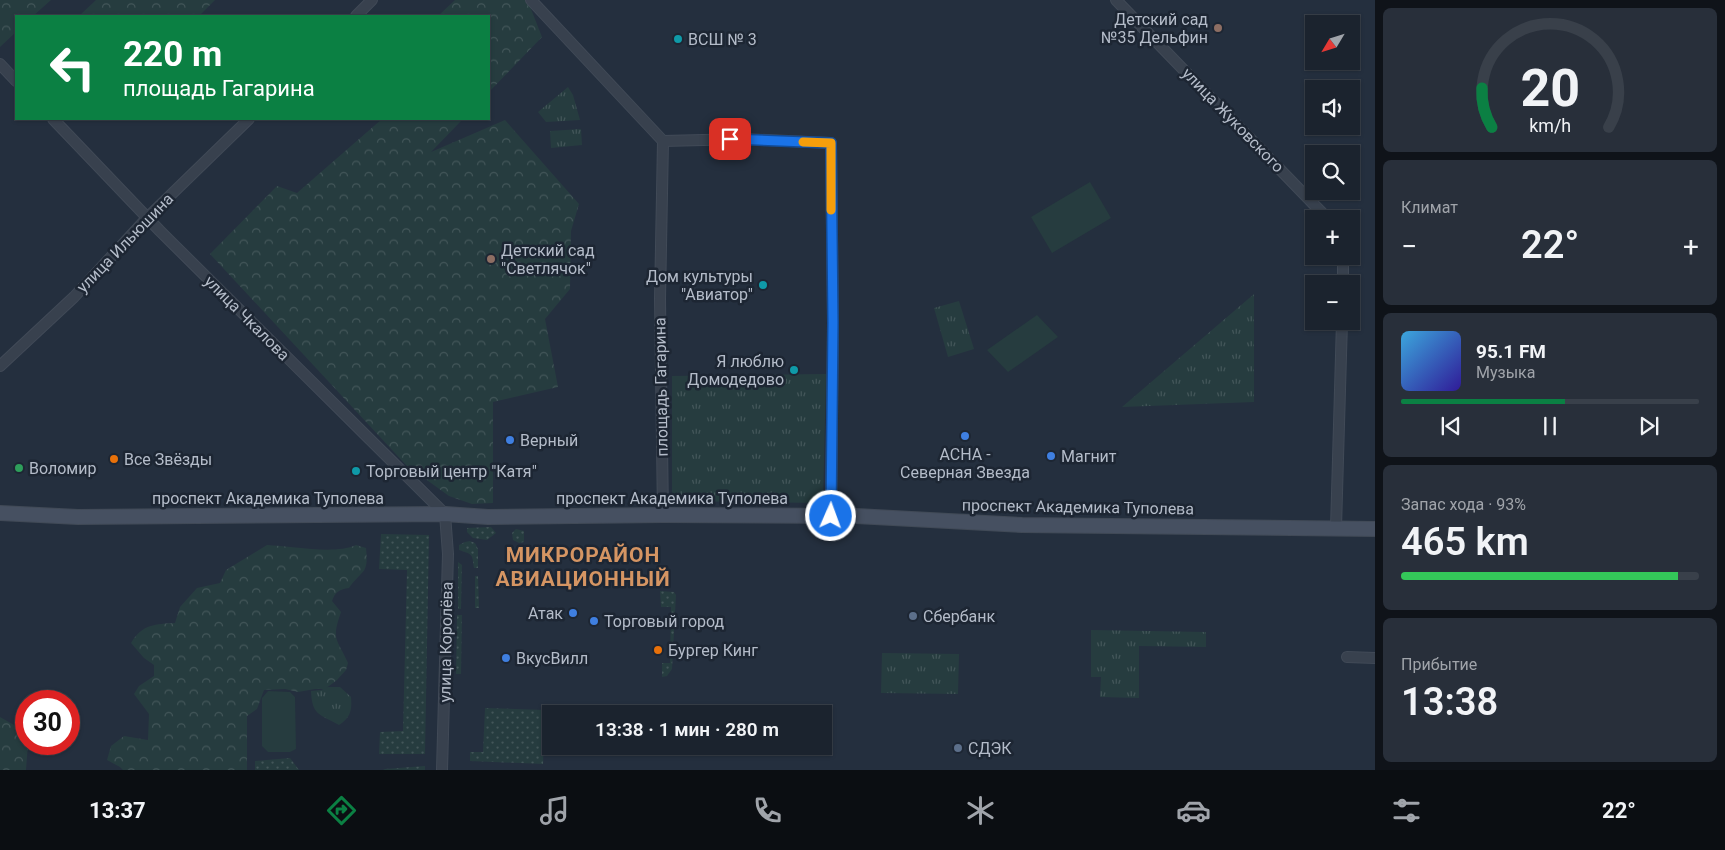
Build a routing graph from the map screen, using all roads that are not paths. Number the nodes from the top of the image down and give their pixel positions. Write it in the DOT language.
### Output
graph roads {
  1 [pos="372,0"];
  2 [pos="531,0"];
  3 [pos="1116,0"];
  4 [pos="357,15"];
  5 [pos="0,64"];
  6 [pos="15,80"];
  7 [pos="54,120"];
  8 [pos="248,120"];
  9 [pos="663,141"];
  10 [pos="1319,210"];
  11 [pos="147,218"];
  12 [pos="1342,330"];
  13 [pos="0,366"];
  14 [pos="0,513"];
  15 [pos="446,514"];
  16 [pos="663,514"];
  17 [pos="831,516"];
  18 [pos="1336,528"];
  19 [pos="1375,529"];
  20 [pos="1347,657"];
  21 [pos="1375,658"];
  22 [pos="442,770"];
  1 -- 4 [label="street"];
  2 -- 9 [label="street"];
  3 -- 10 [label="street, улица Жуковского"];
  5 -- 6 [label="street"];
  7 -- 11 [label="street, улица Чкалова"];
  8 -- 11 [label="street, улица Ильюшина"];
  9 -- 16 [label="street, площадь Гагарина"];
  9 -- 17 [label="street"];
  11 -- 13 [label="street, улица Ильюшина"];
  11 -- 15 [label="street, улица Чкалова"];
  12 -- 18 [label="street"];
  14 -- 15 [label="main road, проспект Академика Туполева"];
  15 -- 16 [label="main road, проспект Академика Туполева"];
  15 -- 22 [label="street, улица Королёва"];
  16 -- 17 [label="main road, проспект Академика Туполева"];
  17 -- 18 [label="main road, проспект Академика Туполева"];
  18 -- 19 [label="main road, проспект Академика Туполева"];
  20 -- 21 [label="street"];
}
